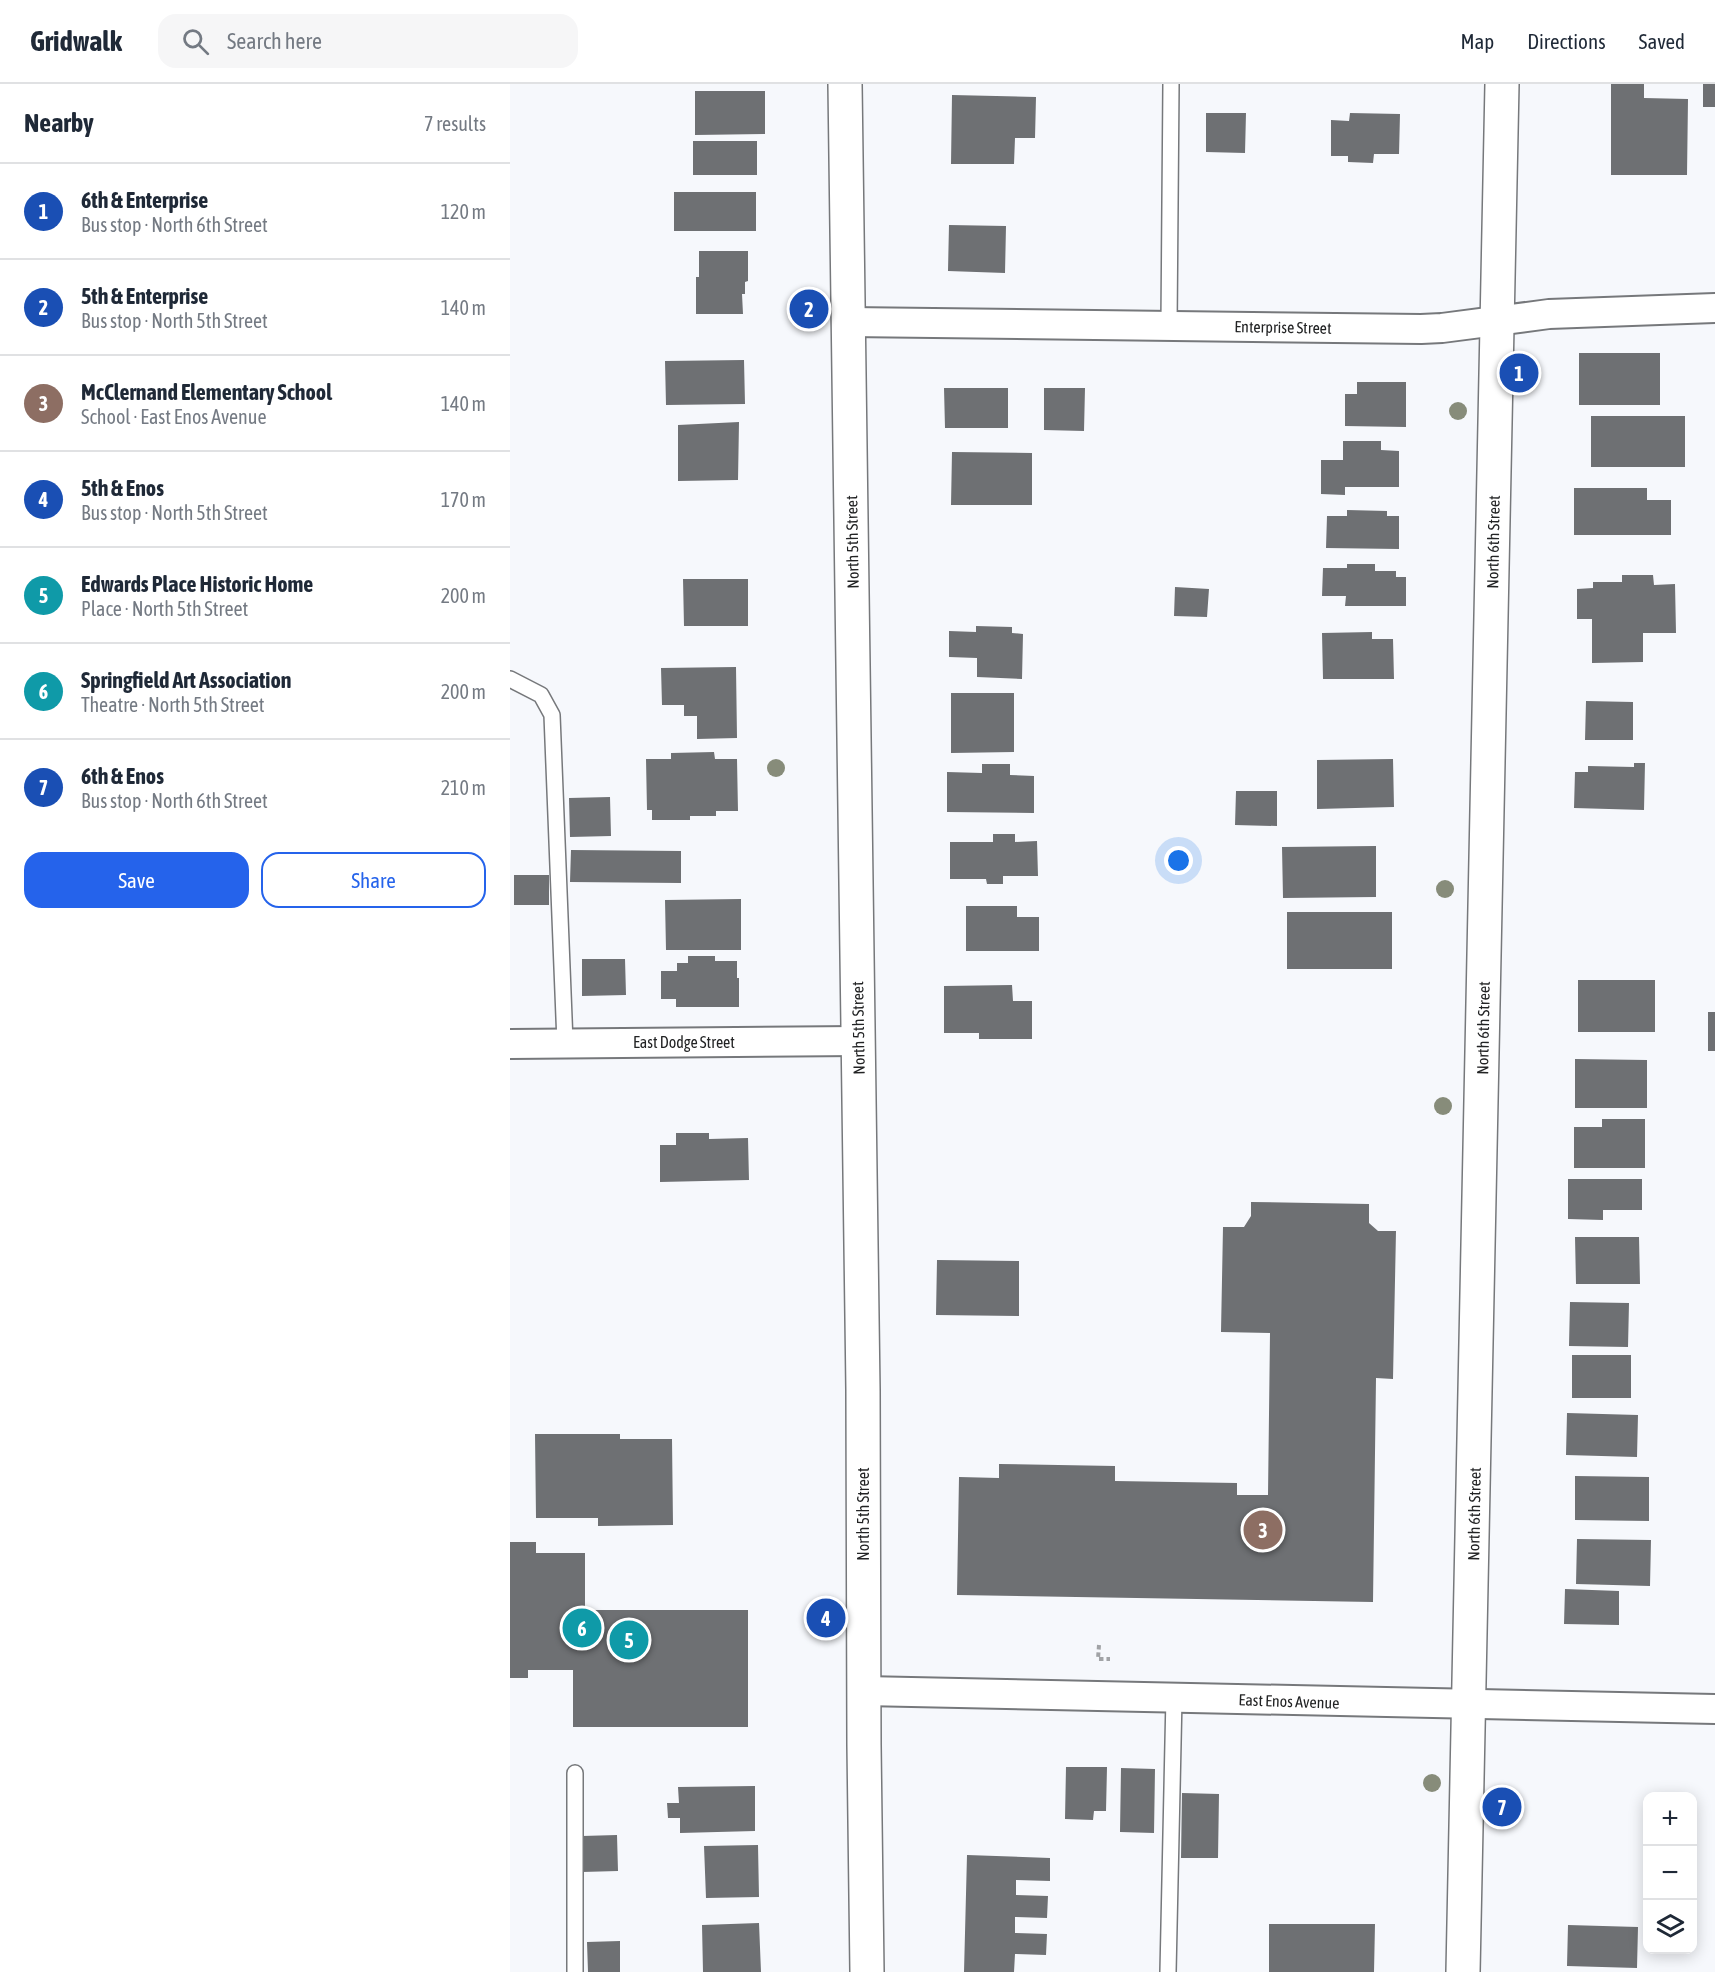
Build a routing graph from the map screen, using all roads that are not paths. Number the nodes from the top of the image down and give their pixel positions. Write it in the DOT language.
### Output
graph roads {
  1 [pos="845,84"];
  2 [pos="1171,84"];
  3 [pos="1502,84"];
  4 [pos="1715,308"];
  5 [pos="1498,320"];
  6 [pos="849,322"];
  7 [pos="1169,325"];
  8 [pos="510,679"];
  9 [pos="858,1041"];
  10 [pos="565,1043"];
  11 [pos="510,1044"];
  12 [pos="864,1691"];
  13 [pos="1174,1697"];
  14 [pos="1470,1705"];
  15 [pos="1715,1709"];
  16 [pos="575,1773"];
  17 [pos="575,1972"];
  18 [pos="867,1972"];
  19 [pos="1168,1972"];
  20 [pos="1463,1972"];
  1 -- 6 [label="main road, North 5th Street"];
  2 -- 7 [label="lane"];
  3 -- 5 [label="main road, North 6th Street"];
  4 -- 5 [label="street, Enterprise Street"];
  5 -- 7 [label="street, Enterprise Street"];
  5 -- 14 [label="main road, North 6th Street"];
  6 -- 7 [label="street, Enterprise Street"];
  6 -- 9 [label="main road, North 5th Street"];
  8 -- 10 [label="lane"];
  9 -- 10 [label="street, East Dodge Street"];
  9 -- 12 [label="main road, North 5th Street"];
  10 -- 11 [label="street, East Dodge Street"];
  12 -- 13 [label="street, East Enos Avenue"];
  12 -- 18 [label="main road, North 5th Street"];
  13 -- 14 [label="street, East Enos Avenue"];
  13 -- 19 [label="lane"];
  14 -- 15 [label="street, East Enos Avenue"];
  14 -- 20 [label="main road, North 6th Street"];
  16 -- 17 [label="lane"];
}
